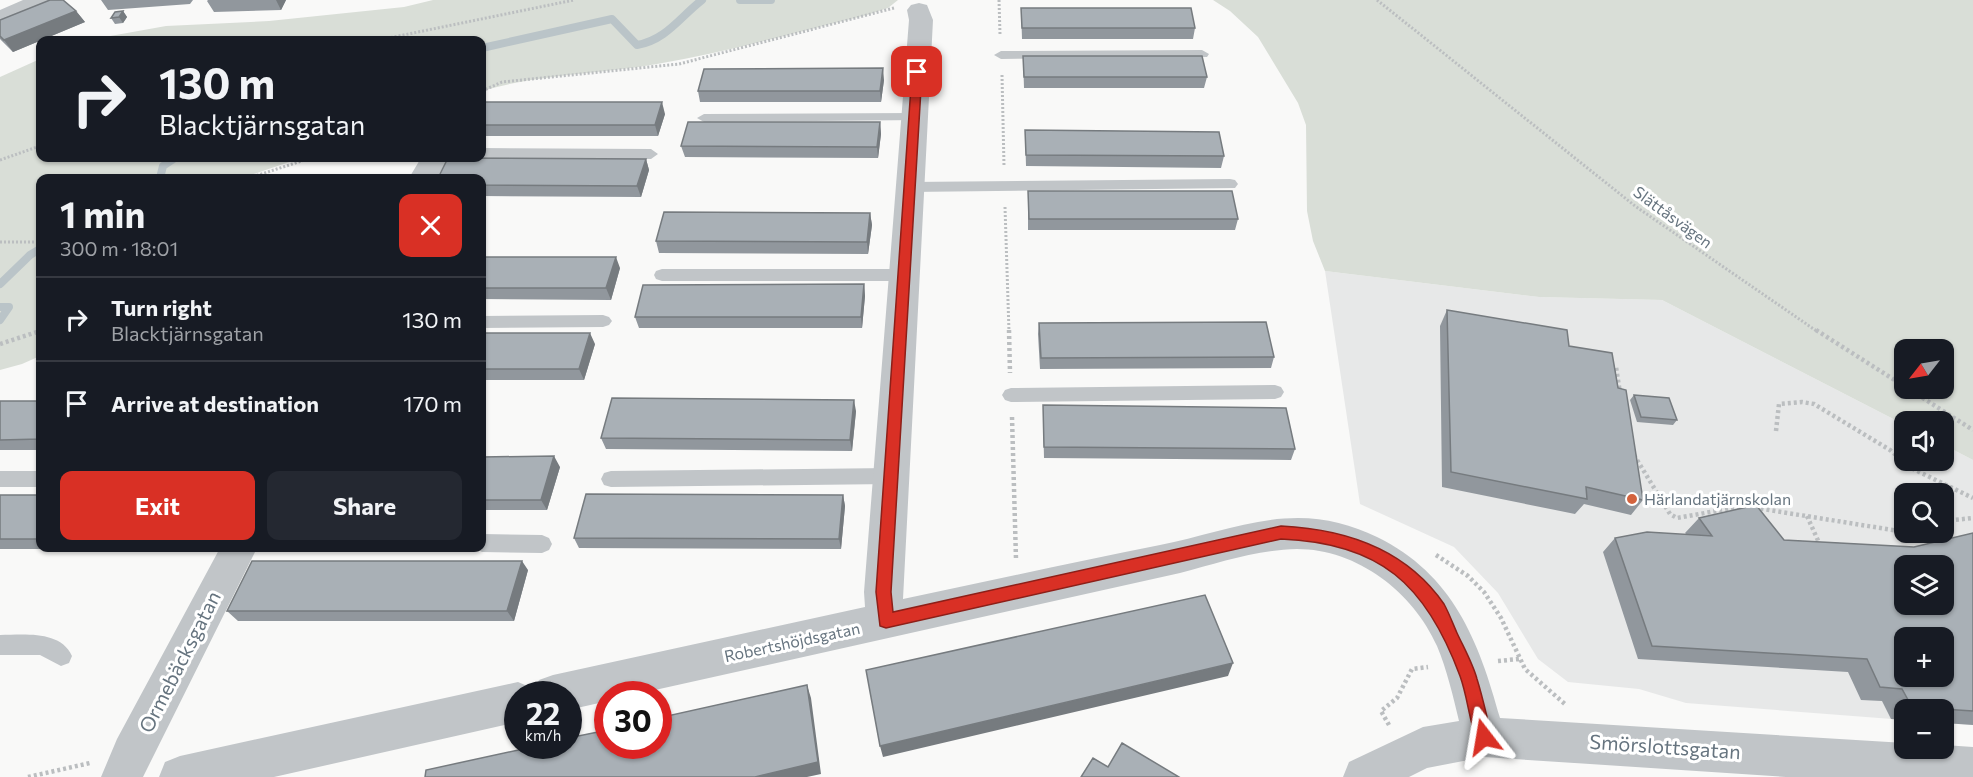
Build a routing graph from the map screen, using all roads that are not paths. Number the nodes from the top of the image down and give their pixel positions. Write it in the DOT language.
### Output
graph roads {
  1 [pos="44,0"];
  2 [pos="910,8"];
  3 [pos="0,18"];
  4 [pos="1202,54"];
  5 [pos="1001,55"];
  6 [pos="915,117"];
  7 [pos="704,118"];
  8 [pos="486,153"];
  9 [pos="651,154"];
  10 [pos="1230,184"];
  11 [pos="910,187"];
  12 [pos="662,275"];
  13 [pos="904,275"];
  14 [pos="603,321"];
  15 [pos="486,322"];
  16 [pos="1275,392"];
  17 [pos="1011,395"];
  18 [pos="891,476"];
  19 [pos="0,479"];
  20 [pos="36,479"];
  21 [pos="611,479"];
  22 [pos="486,543"];
  23 [pos="542,544"];
  24 [pos="236,552"];
  25 [pos="886,621"];
  26 [pos="0,645"];
  27 [pos="60,656"];
  28 [pos="582,688"];
  29 [pos="504,705"];
  30 [pos="1484,737"];
  31 [pos="1973,768"];
  32 [pos="122,777"];
  33 [pos="180,777"];
  34 [pos="1364,777"];
  1 -- 3 [label="street"];
  2 -- 6 [label="street"];
  4 -- 5 [label="lane"];
  6 -- 7 [label="lane"];
  6 -- 11 [label="street"];
  8 -- 9 [label="lane"];
  10 -- 11 [label="lane"];
  11 -- 13 [label="street"];
  12 -- 13 [label="lane"];
  13 -- 18 [label="street"];
  14 -- 15 [label="lane"];
  16 -- 17 [label="lane"];
  18 -- 21 [label="lane"];
  18 -- 25 [label="street"];
  19 -- 20 [label="lane"];
  22 -- 23 [label="lane"];
  24 -- 32 [label="street, Ormebäcksgatan"];
  25 -- 28 [label="street, Robertshöjdsgatan"];
  25 -- 30 [label="street, Robertshöjdsgatan"];
  26 -- 27 [label="lane"];
  29 -- 33 [label="street"];
  30 -- 31 [label="street, Smörslottsgatan"];
  30 -- 34 [label="street, Smörslottsgatan"];
}
